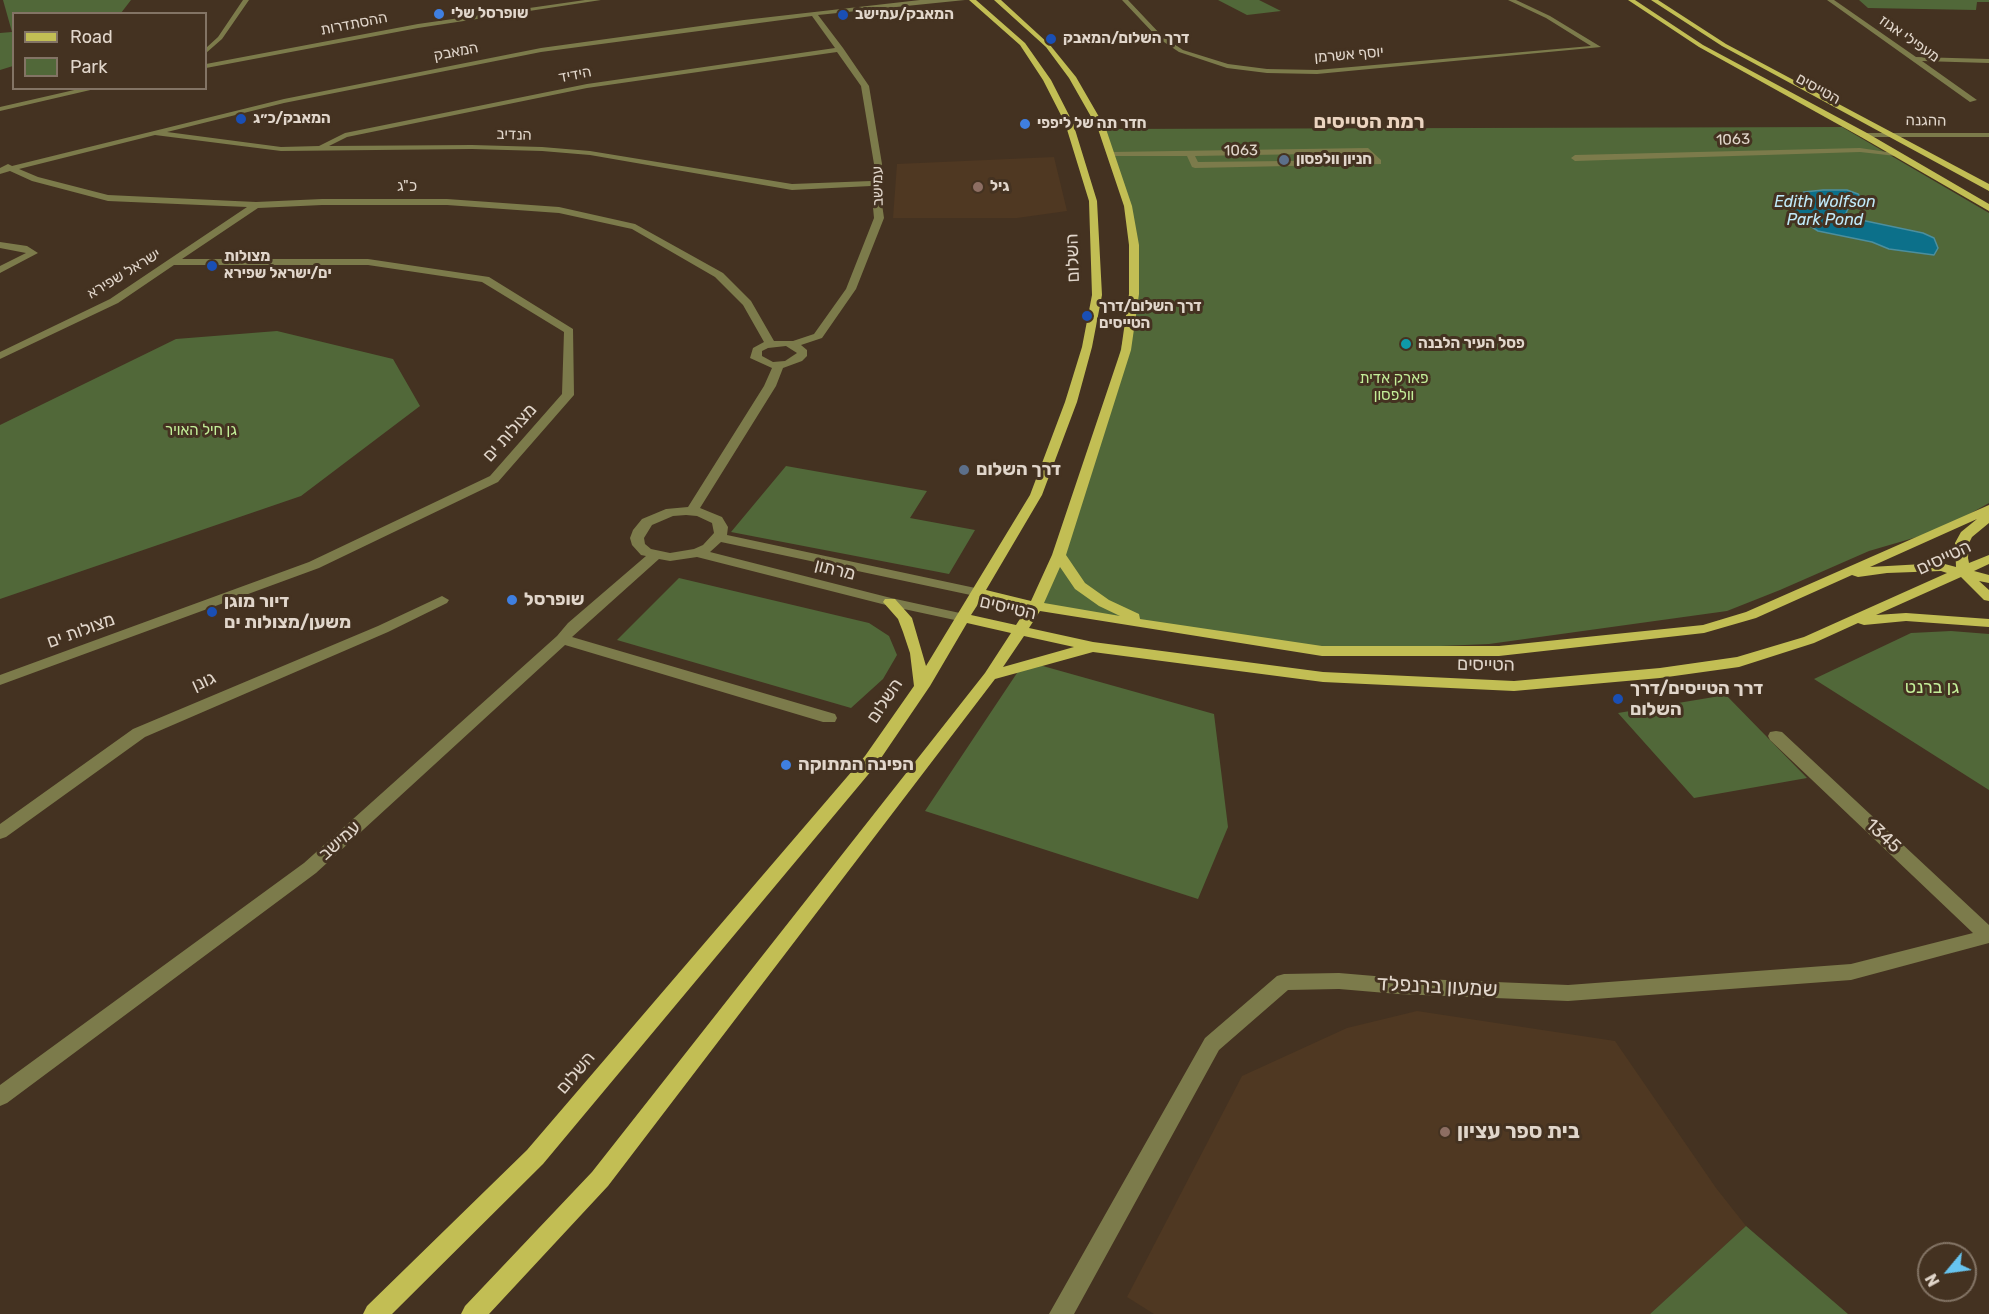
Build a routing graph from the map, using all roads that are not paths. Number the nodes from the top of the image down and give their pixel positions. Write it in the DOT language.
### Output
graph roads {
  1 [pos="246,0"];
  2 [pos="598,0"];
  3 [pos="936,0"];
  4 [pos="962,0"];
  5 [pos="972,0"];
  6 [pos="997,0"];
  7 [pos="1125,0"];
  8 [pos="1511,0"];
  9 [pos="1631,0"];
  10 [pos="1654,0"];
  11 [pos="1830,0"];
  12 [pos="924,2"];
  13 [pos="511,5"];
  14 [pos="519,10"];
  15 [pos="814,14"];
  16 [pos="841,49"];
  17 [pos="207,50"];
  18 [pos="1915,59"];
  19 [pos="207,61"];
  20 [pos="1989,61"];
  21 [pos="223,62"];
  22 [pos="207,66"];
  23 [pos="87,90"];
  24 [pos="1973,100"];
  25 [pos="0,109"];
  26 [pos="150,132"];
  27 [pos="1890,134"];
  28 [pos="1863,135"];
  29 [pos="1989,135"];
  30 [pos="1878,143"];
  31 [pos="320,148"];
  32 [pos="1860,150"];
  33 [pos="1111,154"];
  34 [pos="1896,154"];
  35 [pos="1575,158"];
  36 [pos="1378,162"];
  37 [pos="0,163"];
  38 [pos="11,168"];
  39 [pos="0,171"];
  40 [pos="876,183"];
  41 [pos="1989,188"];
  42 [pos="256,205"];
  43 [pos="1989,208"];
  44 [pos="0,245"];
  45 [pos="173,262"];
  46 [pos="0,270"];
  47 [pos="770,344"];
  48 [pos="795,344"];
  49 [pos="0,356"];
  50 [pos="779,365"];
  51 [pos="1989,509"];
  52 [pos="692,511"];
  53 [pos="1989,516"];
  54 [pos="719,537"];
  55 [pos="697,553"];
  56 [pos="655,555"];
  57 [pos="1059,555"];
  58 [pos="1989,559"];
  59 [pos="1964,571"];
  60 [pos="1840,576"];
  61 [pos="1989,579"];
  62 [pos="980,592"];
  63 [pos="1989,597"];
  64 [pos="442,600"];
  65 [pos="890,602"];
  66 [pos="1036,606"];
  67 [pos="964,618"];
  68 [pos="1850,623"];
  69 [pos="1989,623"];
  70 [pos="1154,626"];
  71 [pos="1021,631"];
  72 [pos="562,639"];
  73 [pos="1093,647"];
  74 [pos="990,676"];
  75 [pos="0,680"];
  76 [pos="922,686"];
  77 [pos="829,718"];
  78 [pos="1776,736"];
  79 [pos="0,833"];
  80 [pos="1989,936"];
  81 [pos="0,1096"];
  82 [pos="375,1314"];
  83 [pos="472,1314"];
  84 [pos="1061,1314"];
  1 -- 17 [label="street"];
  2 -- 14 [label="street, ההסתדרות"];
  3 -- 12 [label="street, המאבק"];
  4 -- 12 [label="street, המאבק"];
  5 -- 62 [label="main road, השלום"];
  6 -- 33 [label="main road"];
  7 -- 8 [label="street, יוסף אשרמן"];
  9 -- 28 [label="main road, הטייסים"];
  10 -- 27 [label="main road, הטייסים"];
  11 -- 18 [label="street, מעפילי אגוז"];
  12 -- 15 [label="street, המאבק"];
  13 -- 14 [label="street"];
  14 -- 21 [label="street, ההסתדרות"];
  15 -- 16 [label="street, עמישב"];
  15 -- 26 [label="street, המאבק"];
  16 -- 31 [label="street, הידיד"];
  16 -- 40 [label="street, עמישב"];
  18 -- 20 [label="street"];
  18 -- 24 [label="street, מעפילי אגוז"];
  19 -- 21 [label="street, ההסתדרות"];
  21 -- 22 [label="street, ההסתדרות"];
  23 -- 25 [label="street"];
  26 -- 31 [label="street, הנדיב"];
  26 -- 38 [label="street, המאבק"];
  27 -- 28 [label="street, ההגנה"];
  27 -- 29 [label="street, ההגנה"];
  27 -- 41 [label="main road, הטייסים"];
  28 -- 30 [label="main road, הטייסים"];
  30 -- 32 [label="street, 1063"];
  30 -- 34 [label="main road, הטייסים"];
  31 -- 40 [label="street, הנדיב"];
  32 -- 34 [label="street, 1063"];
  32 -- 35 [label="street, 1063"];
  33 -- 36 [label="street, 1063"];
  33 -- 57 [label="main road"];
  34 -- 43 [label="main road, הטייסים"];
  37 -- 38 [label="street, כ\"ג"];
  38 -- 39 [label="street, המאבק"];
  38 -- 42 [label="street, כ\"ג"];
  40 -- 48 [label="street, עמישב"];
  42 -- 45 [label="street, ישראל שפירא"];
  42 -- 47 [label="street, כ\"ג"];
  44 -- 46 [label="street"];
  45 -- 49 [label="street, ישראל שפירא"];
  45 -- 75 [label="street, מצולות ים"];
  47 -- 48 [label="street"];
  47 -- 50 [label="street"];
  48 -- 50 [label="street"];
  50 -- 52 [label="street"];
  51 -- 60 [label="main road, הטייסים"];
  52 -- 54 [label="street"];
  52 -- 56 [label="street"];
  53 -- 59 [label="main road"];
  54 -- 55 [label="street"];
  54 -- 62 [label="street, מרתון"];
  55 -- 56 [label="street"];
  55 -- 65 [label="street, מרתון"];
  56 -- 72 [label="street, עמישב"];
  57 -- 66 [label="main road"];
  57 -- 70 [label="main road"];
  58 -- 59 [label="main road, הטייסים"];
  59 -- 60 [label="main road"];
  59 -- 61 [label="main road"];
  59 -- 63 [label="main road"];
  59 -- 68 [label="main road, הטייסים"];
  60 -- 70 [label="main road, הטייסים"];
  62 -- 66 [label="main road, הטייסים"];
  62 -- 67 [label="main road, השלום"];
  64 -- 79 [label="street, גונן"];
  65 -- 67 [label="street, מרתון"];
  65 -- 76 [label="main road"];
  66 -- 70 [label="main road, הטייסים"];
  66 -- 71 [label="main road"];
  67 -- 71 [label="main road, הטייסים"];
  67 -- 76 [label="main road, השלום"];
  68 -- 69 [label="main road"];
  68 -- 73 [label="main road, הטייסים"];
  71 -- 73 [label="main road, הטייסים"];
  71 -- 74 [label="main road"];
  72 -- 77 [label="street"];
  72 -- 81 [label="street, עמישב"];
  73 -- 74 [label="main road"];
  74 -- 83 [label="main road"];
  76 -- 82 [label="main road, השלום"];
  78 -- 80 [label="street, 1345"];
  80 -- 84 [label="street, שמעון ברנפלד"];
}
